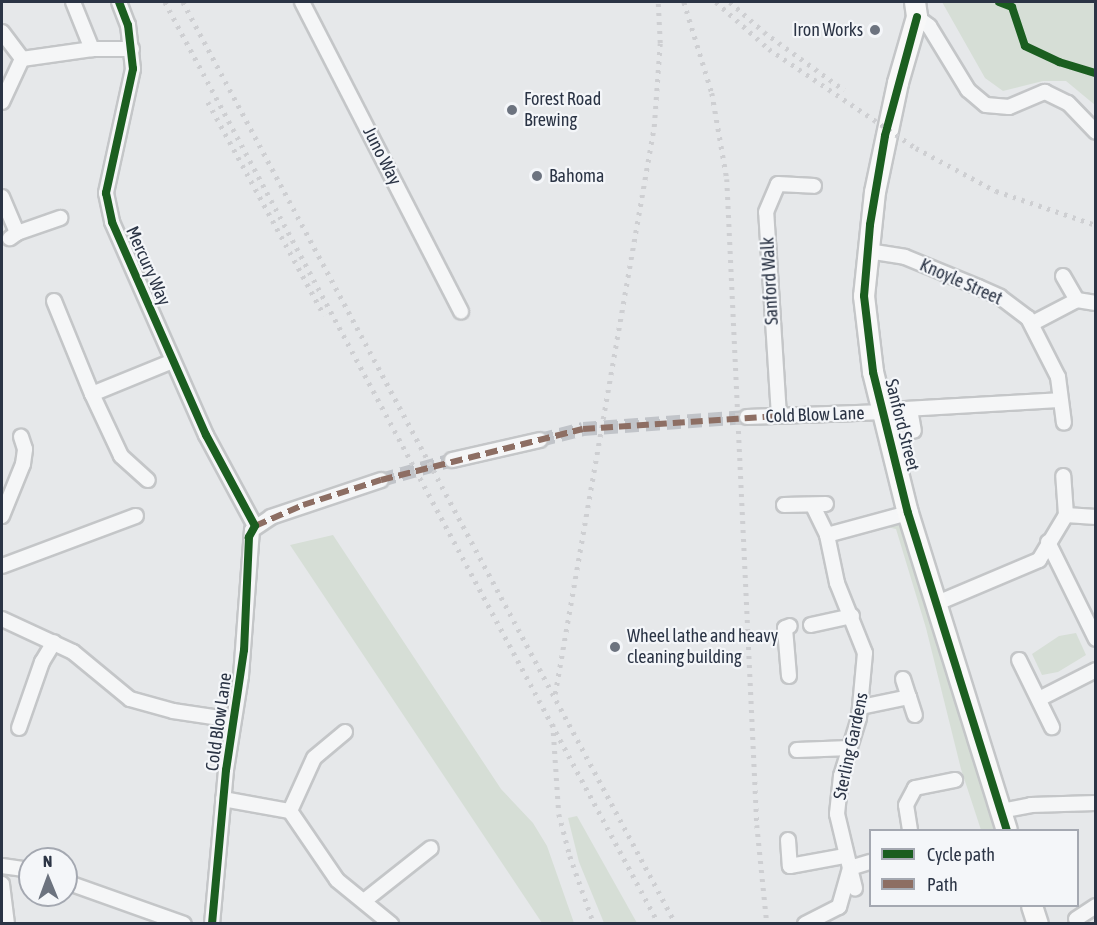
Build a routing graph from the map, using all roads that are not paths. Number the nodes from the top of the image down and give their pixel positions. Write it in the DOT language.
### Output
graph roads {
  1 [pos="73,2"];
  2 [pos="119,2"];
  3 [pos="302,2"];
  4 [pos="916,9"];
  5 [pos="2,32"];
  6 [pos="92,49"];
  7 [pos="132,49"];
  8 [pos="22,59"];
  9 [pos="2,102"];
  10 [pos="1095,132"];
  11 [pos="814,186"];
  12 [pos="2,197"];
  13 [pos="60,218"];
  14 [pos="868,251"];
  15 [pos="1063,276"];
  16 [pos="1077,300"];
  17 [pos="54,301"];
  18 [pos="1095,303"];
  19 [pos="461,311"];
  20 [pos="1033,323"];
  21 [pos="174,361"];
  22 [pos="92,394"];
  23 [pos="1059,400"];
  24 [pos="884,412"];
  25 [pos="779,416"];
  26 [pos="747,417"];
  27 [pos="1064,423"];
  28 [pos="914,431"];
  29 [pos="21,437"];
  30 [pos="540,440"];
  31 [pos="452,460"];
  32 [pos="1063,476"];
  33 [pos="148,480"];
  34 [pos="381,480"];
  35 [pos="784,505"];
  36 [pos="908,513"];
  37 [pos="1066,515"];
  38 [pos="2,516"];
  39 [pos="136,516"];
  40 [pos="1095,517"];
  41 [pos="255,526"];
  42 [pos="826,535"];
  43 [pos="1048,542"];
  44 [pos="2,566"];
  45 [pos="935,604"];
  46 [pos="852,616"];
  47 [pos="2,619"];
  48 [pos="811,625"];
  49 [pos="790,626"];
  50 [pos="1095,639"];
  51 [pos="54,642"];
  52 [pos="1019,660"];
  53 [pos="1095,670"];
  54 [pos="789,676"];
  55 [pos="903,680"];
  56 [pos="909,697"];
  57 [pos="1038,699"];
  58 [pos="861,707"];
  59 [pos="915,715"];
  60 [pos="233,720"];
  61 [pos="1052,727"];
  62 [pos="19,728"];
  63 [pos="345,732"];
  64 [pos="850,748"];
  65 [pos="797,750"];
  66 [pos="955,780"];
  67 [pos="223,799"];
  68 [pos="1095,803"];
  69 [pos="290,811"];
  70 [pos="1001,811"];
  71 [pos="910,829"];
  72 [pos="1006,829"];
  73 [pos="788,840"];
  74 [pos="431,849"];
  75 [pos="847,862"];
  76 [pos="869,862"];
  77 [pos="2,866"];
  78 [pos="18,868"];
  79 [pos="2,884"];
  80 [pos="78,886"];
  81 [pos="855,888"];
  82 [pos="364,902"];
  83 [pos="1095,906"];
  84 [pos="1032,907"];
  85 [pos="1076,919"];
  86 [pos="7,924"];
  87 [pos="184,924"];
  88 [pos="212,924"];
  89 [pos="391,924"];
  90 [pos="805,924"];
  91 [pos="1038,924"];
  1 -- 6 [label="street"];
  2 -- 7 [label="street, Mercury Way"];
  3 -- 19 [label="street, Juno Way"];
  4 -- 10 [label="street"];
  4 -- 14 [label="main road, Sanford Street"];
  5 -- 8 [label="street"];
  6 -- 7 [label="street"];
  6 -- 8 [label="street"];
  7 -- 21 [label="street, Mercury Way"];
  8 -- 9 [label="street"];
  11 -- 25 [label="street, Sanford Walk"];
  12 -- 13 [label="street"];
  14 -- 20 [label="street, Knoyle Street"];
  14 -- 24 [label="main road, Sanford Street"];
  15 -- 16 [label="street"];
  16 -- 18 [label="street"];
  16 -- 20 [label="street"];
  17 -- 22 [label="street"];
  20 -- 23 [label="street"];
  21 -- 22 [label="street"];
  21 -- 41 [label="street, Mercury Way"];
  22 -- 33 [label="street"];
  23 -- 27 [label="street"];
  23 -- 28 [label="street"];
  24 -- 25 [label="street, Cold Blow Lane"];
  24 -- 36 [label="main road, Sanford Street"];
  25 -- 26 [label="street, Cold Blow Lane"];
  29 -- 38 [label="street"];
  30 -- 31 [label="street"];
  32 -- 37 [label="street"];
  34 -- 41 [label="street"];
  35 -- 42 [label="street, Sterling Gardens"];
  36 -- 42 [label="street"];
  36 -- 45 [label="main road, Sanford Street"];
  37 -- 40 [label="street"];
  37 -- 43 [label="street"];
  39 -- 44 [label="street"];
  41 -- 60 [label="street, Cold Blow Lane"];
  42 -- 46 [label="street, Sterling Gardens"];
  43 -- 45 [label="street"];
  43 -- 50 [label="street"];
  45 -- 70 [label="main road, Sanford Street"];
  46 -- 48 [label="street"];
  46 -- 58 [label="street, Sterling Gardens"];
  47 -- 51 [label="street"];
  49 -- 54 [label="street"];
  51 -- 60 [label="street"];
  51 -- 62 [label="street"];
  52 -- 57 [label="street"];
  53 -- 57 [label="street"];
  55 -- 56 [label="street"];
  56 -- 58 [label="street"];
  56 -- 59 [label="street"];
  57 -- 61 [label="street"];
  58 -- 64 [label="street, Sterling Gardens"];
  60 -- 67 [label="street, Cold Blow Lane"];
  63 -- 69 [label="street"];
  64 -- 65 [label="street"];
  64 -- 75 [label="street, Sterling Gardens"];
  66 -- 71 [label="street"];
  67 -- 69 [label="street"];
  67 -- 88 [label="street, Cold Blow Lane"];
  68 -- 70 [label="street"];
  69 -- 82 [label="street"];
  70 -- 72 [label="main road, Sanford Street"];
  73 -- 75 [label="street"];
  74 -- 82 [label="street"];
  75 -- 76 [label="street"];
  75 -- 81 [label="street, Sterling Gardens"];
  75 -- 90 [label="street"];
  77 -- 78 [label="street"];
  79 -- 86 [label="street"];
  80 -- 87 [label="street"];
  82 -- 89 [label="street"];
  83 -- 85 [label="street"];
  84 -- 91 [label="main road"];
}
